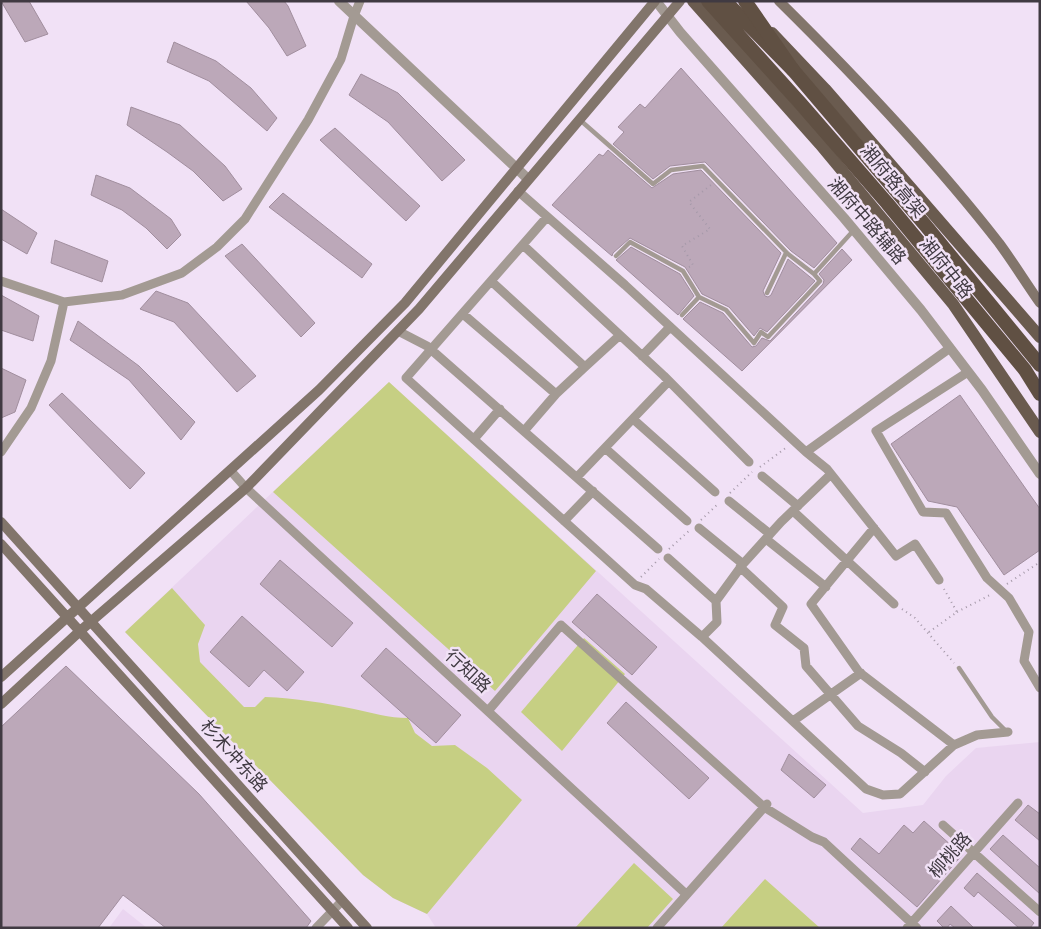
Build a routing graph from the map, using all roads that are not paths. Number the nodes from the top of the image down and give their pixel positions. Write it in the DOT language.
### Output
graph roads {
  1 [pos="339,1"];
  2 [pos="360,1"];
  3 [pos="655,1"];
  4 [pos="680,1"];
  5 [pos="695,1"];
  6 [pos="708,1"];
  7 [pos="725,1"];
  8 [pos="744,1"];
  9 [pos="779,1"];
  10 [pos="354,16"];
  11 [pos="668,17"];
  12 [pos="768,67"];
  13 [pos="793,70"];
  14 [pos="579,120"];
  15 [pos="516,168"];
  16 [pos="528,179"];
  17 [pos="518,191"];
  18 [pos="547,217"];
  19 [pos="854,230"];
  20 [pos="523,245"];
  21 [pos="786,253"];
  22 [pos="616,256"];
  23 [pos="814,274"];
  24 [pos="1,281"];
  25 [pos="491,281"];
  26 [pos="767,293"];
  27 [pos="698,297"];
  28 [pos="64,302"];
  29 [pos="1040,303"];
  30 [pos="462,314"];
  31 [pos="682,315"];
  32 [pos="670,327"];
  33 [pos="398,331"];
  34 [pos="620,335"];
  35 [pos="1040,337"];
  36 [pos="950,348"];
  37 [pos="431,350"];
  38 [pos="642,356"];
  39 [pos="1040,365"];
  40 [pos="585,367"];
  41 [pos="968,372"];
  42 [pos="669,381"];
  43 [pos="556,394"];
  44 [pos="1040,394"];
  45 [pos="500,409"];
  46 [pos="633,420"];
  47 [pos="524,431"];
  48 [pos="1040,432"];
  49 [pos="474,439"];
  50 [pos="605,448"];
  51 [pos="1,452"];
  52 [pos="806,452"];
  53 [pos="748,462"];
  54 [pos="230,470"];
  55 [pos="831,474"];
  56 [pos="1040,474"];
  57 [pos="762,476"];
  58 [pos="577,477"];
  59 [pos="246,488"];
  60 [pos="593,491"];
  61 [pos="715,492"];
  62 [pos="725,500"];
  63 [pos="796,508"];
  64 [pos="564,521"];
  65 [pos="687,521"];
  66 [pos="1,522"];
  67 [pos="699,528"];
  68 [pos="874,528"];
  69 [pos="768,536"];
  70 [pos="1,544"];
  71 [pos="658,549"];
  72 [pos="668,558"];
  73 [pos="847,560"];
  74 [pos="741,565"];
  75 [pos="939,580"];
  76 [pos="826,587"];
  77 [pos="716,601"];
  78 [pos="894,604"];
  79 [pos="77,607"];
  80 [pos="67,617"];
  81 [pos="91,622"];
  82 [pos="80,631"];
  83 [pos="702,637"];
  84 [pos="958,668"];
  85 [pos="861,673"];
  86 [pos="1,677"];
  87 [pos="1040,688"];
  88 [pos="831,695"];
  89 [pos="1,704"];
  90 [pos="488,711"];
  91 [pos="793,721"];
  92 [pos="1008,732"];
  93 [pos="954,745"];
  94 [pos="925,772"];
  95 [pos="1018,803"];
  96 [pos="765,806"];
  97 [pos="943,825"];
  98 [pos="974,852"];
  99 [pos="686,894"];
  100 [pos="342,901"];
  101 [pos="332,911"];
  102 [pos="1040,912"];
  103 [pos="355,915"];
  104 [pos="912,926"];
  105 [pos="345,927"];
  106 [pos="316,928"];
  107 [pos="367,928"];
  108 [pos="657,928"];
  1 -- 10 [label="street"];
  2 -- 10 [label="street"];
  3 -- 11 [label="street, 湘府中路辅路"];
  3 -- 15 [label="main road"];
  4 -- 11 [label="main road"];
  5 -- 12 [label="highway"];
  5 -- 48 [label="main road, 湘府中路"];
  6 -- 12 [label="highway, 湘府路高架"];
  7 -- 13 [label="highway, 湘府路高架, bridge"];
  8 -- 13 [label="highway, bridge"];
  8 -- 35 [label="main road, 湘府中路"];
  9 -- 29 [label="main road"];
  10 -- 15 [label="street"];
  10 -- 28 [label="street"];
  11 -- 14 [label="main road"];
  11 -- 19 [label="street, 湘府中路辅路"];
  12 -- 44 [label="highway, 湘府路高架"];
  13 -- 39 [label="highway, 湘府路高架"];
  14 -- 16 [label="main road"];
  14 -- 21 [label="lane"];
  15 -- 16 [label="street"];
  15 -- 54 [label="main road"];
  16 -- 17 [label="main road"];
  17 -- 18 [label="street"];
  17 -- 33 [label="main road"];
  18 -- 20 [label="street"];
  18 -- 32 [label="street"];
  19 -- 23 [label="lane"];
  19 -- 36 [label="street, 湘府中路辅路"];
  20 -- 25 [label="street"];
  20 -- 34 [label="street"];
  21 -- 23 [label="lane"];
  21 -- 26 [label="lane"];
  22 -- 27 [label="lane"];
  23 -- 27 [label="lane"];
  24 -- 28 [label="street"];
  25 -- 30 [label="street"];
  25 -- 40 [label="street"];
  27 -- 31 [label="lane"];
  28 -- 51 [label="street"];
  30 -- 37 [label="street"];
  30 -- 43 [label="street"];
  32 -- 38 [label="street"];
  32 -- 52 [label="street"];
  33 -- 37 [label="street"];
  33 -- 59 [label="main road"];
  34 -- 38 [label="street"];
  34 -- 40 [label="street"];
  36 -- 41 [label="street, 湘府中路辅路"];
  36 -- 52 [label="street"];
  37 -- 45 [label="street"];
  37 -- 49 [label="street"];
  38 -- 42 [label="street"];
  40 -- 43 [label="street"];
  41 -- 56 [label="street, 湘府中路辅路"];
  41 -- 87 [label="street"];
  42 -- 46 [label="street"];
  42 -- 53 [label="street"];
  43 -- 47 [label="street"];
  45 -- 47 [label="street"];
  45 -- 49 [label="street"];
  46 -- 50 [label="street"];
  46 -- 61 [label="street"];
  47 -- 58 [label="street"];
  49 -- 64 [label="street"];
  50 -- 58 [label="street"];
  50 -- 65 [label="street"];
  52 -- 55 [label="street"];
  54 -- 59 [label="street, 行知路"];
  54 -- 79 [label="main road"];
  55 -- 63 [label="street"];
  55 -- 68 [label="street"];
  57 -- 63 [label="street"];
  58 -- 60 [label="street"];
  59 -- 81 [label="main road"];
  59 -- 90 [label="street, 行知路"];
  60 -- 64 [label="street"];
  60 -- 71 [label="street"];
  62 -- 69 [label="street"];
  63 -- 69 [label="street"];
  63 -- 73 [label="street"];
  64 -- 83 [label="street"];
  66 -- 79 [label="main road, 杉木冲东路"];
  67 -- 74 [label="street"];
  68 -- 73 [label="street"];
  68 -- 75 [label="street"];
  69 -- 74 [label="street"];
  69 -- 76 [label="street"];
  70 -- 80 [label="main road, 杉木冲东路"];
  72 -- 77 [label="street"];
  73 -- 76 [label="street"];
  73 -- 78 [label="street"];
  74 -- 77 [label="street"];
  74 -- 88 [label="street"];
  76 -- 85 [label="street"];
  77 -- 83 [label="street"];
  79 -- 80 [label="main road"];
  79 -- 81 [label="main road, 杉木冲东路"];
  80 -- 82 [label="main road, 杉木冲东路"];
  80 -- 86 [label="main road"];
  81 -- 82 [label="main road"];
  81 -- 100 [label="main road, 杉木冲东路"];
  82 -- 89 [label="main road"];
  82 -- 101 [label="main road, 杉木冲东路"];
  83 -- 91 [label="street"];
  84 -- 92 [label="lane"];
  85 -- 88 [label="street"];
  85 -- 93 [label="street"];
  88 -- 91 [label="street"];
  88 -- 94 [label="street"];
  90 -- 96 [label="street"];
  90 -- 99 [label="street, 行知路"];
  91 -- 94 [label="street"];
  92 -- 93 [label="street"];
  93 -- 94 [label="street"];
  95 -- 98 [label="street, 柳桃路"];
  96 -- 99 [label="street"];
  96 -- 104 [label="street"];
  97 -- 98 [label="street"];
  98 -- 102 [label="street"];
  98 -- 104 [label="street, 柳桃路"];
  99 -- 108 [label="street"];
  100 -- 101 [label="street"];
  100 -- 103 [label="main road, 杉木冲东路"];
  101 -- 105 [label="main road, 杉木冲东路"];
  101 -- 106 [label="street"];
  103 -- 105 [label="street"];
  103 -- 107 [label="main road, 杉木冲东路"];
}
